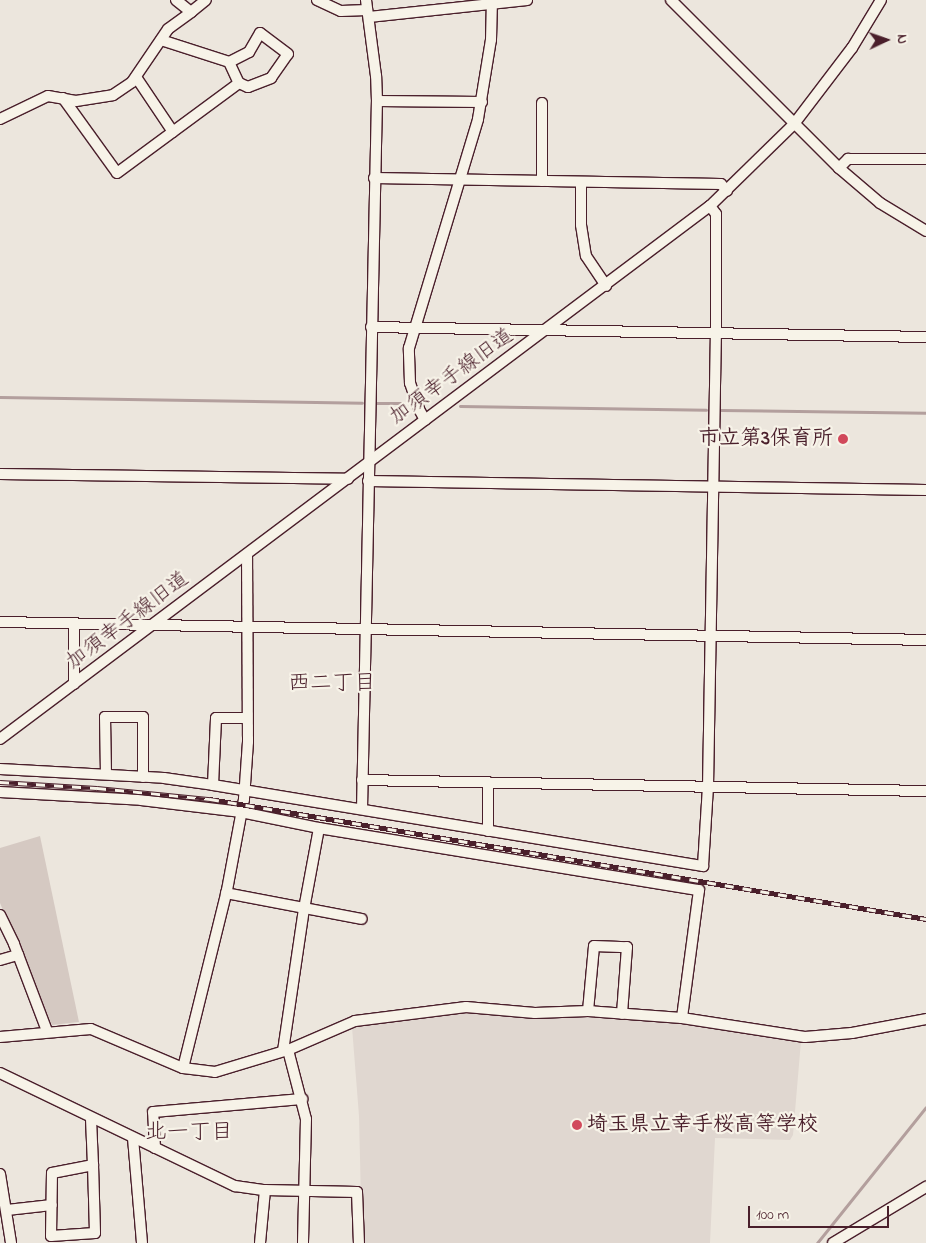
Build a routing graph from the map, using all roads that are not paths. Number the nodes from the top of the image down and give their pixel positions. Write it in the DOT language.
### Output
graph roads {
  1 [pos="176,0"];
  2 [pos="206,0"];
  3 [pos="317,0"];
  4 [pos="527,0"];
  5 [pos="671,0"];
  6 [pos="880,0"];
  7 [pos="492,2"];
  8 [pos="367,9"];
  9 [pos="191,12"];
  10 [pos="161,40"];
  11 [pos="229,62"];
  12 [pos="136,77"];
  13 [pos="240,84"];
  14 [pos="63,98"];
  15 [pos="377,101"];
  16 [pos="482,102"];
  17 [pos="542,103"];
  18 [pos="0,119"];
  19 [pos="794,124"];
  20 [pos="173,132"];
  21 [pos="926,159"];
  22 [pos="839,168"];
  23 [pos="374,178"];
  24 [pos="461,180"];
  25 [pos="542,181"];
  26 [pos="581,182"];
  27 [pos="727,191"];
  28 [pos="710,206"];
  29 [pos="926,232"];
  30 [pos="606,286"];
  31 [pos="371,327"];
  32 [pos="413,328"];
  33 [pos="548,330"];
  34 [pos="716,332"];
  35 [pos="926,337"];
  36 [pos="425,420"];
  37 [pos="370,461"];
  38 [pos="0,474"];
  39 [pos="348,479"];
  40 [pos="368,481"];
  41 [pos="712,486"];
  42 [pos="926,490"];
  43 [pos="247,555"];
  44 [pos="0,622"];
  45 [pos="74,624"];
  46 [pos="154,625"];
  47 [pos="246,627"];
  48 [pos="365,631"];
  49 [pos="710,636"];
  50 [pos="926,640"];
  51 [pos="74,684"];
  52 [pos="247,718"];
  53 [pos="0,739"];
  54 [pos="0,769"];
  55 [pos="106,774"];
  56 [pos="143,777"];
  57 [pos="362,780"];
  58 [pos="488,782"];
  59 [pos="213,785"];
  60 [pos="708,787"];
  61 [pos="244,789"];
  62 [pos="926,791"];
  63 [pos="0,792"];
  64 [pos="362,809"];
  65 [pos="242,812"];
  66 [pos="319,828"];
  67 [pos="488,831"];
  68 [pos="226,893"];
  69 [pos="304,909"];
  70 [pos="0,915"];
  71 [pos="362,919"];
  72 [pos="18,955"];
  73 [pos="0,960"];
  74 [pos="588,1011"];
  75 [pos="622,1014"];
  76 [pos="682,1018"];
  77 [pos="926,1019"];
  78 [pos="47,1031"];
  79 [pos="0,1037"];
  80 [pos="285,1051"];
  81 [pos="183,1068"];
  82 [pos="0,1073"];
  83 [pos="302,1099"];
  84 [pos="91,1118"];
  85 [pos="133,1138"];
  86 [pos="154,1148"];
  87 [pos="93,1165"];
  88 [pos="0,1174"];
  89 [pos="926,1187"];
  90 [pos="264,1190"];
  91 [pos="305,1191"];
  92 [pos="52,1205"];
  93 [pos="7,1210"];
  94 [pos="11,1243"];
  95 [pos="142,1243"];
  96 [pos="260,1243"];
  97 [pos="303,1243"];
  98 [pos="359,1243"];
  99 [pos="834,1243"];
  1 -- 9 [label="street"];
  2 -- 9 [label="street"];
  3 -- 8 [label="street"];
  4 -- 7 [label="street"];
  5 -- 19 [label="street"];
  6 -- 19 [label="street, 加須幸手線旧道"];
  7 -- 8 [label="street"];
  7 -- 16 [label="street"];
  8 -- 15 [label="street"];
  9 -- 10 [label="street"];
  10 -- 11 [label="street"];
  10 -- 12 [label="street"];
  11 -- 13 [label="street"];
  11 -- 13 [label="street"];
  12 -- 14 [label="street"];
  12 -- 20 [label="street"];
  13 -- 20 [label="street"];
  14 -- 18 [label="street"];
  14 -- 20 [label="street"];
  15 -- 16 [label="street"];
  15 -- 23 [label="street"];
  16 -- 24 [label="street"];
  17 -- 25 [label="street"];
  19 -- 22 [label="street"];
  19 -- 27 [label="street, 加須幸手線旧道"];
  21 -- 22 [label="street"];
  22 -- 29 [label="street"];
  23 -- 24 [label="street"];
  23 -- 31 [label="street"];
  24 -- 25 [label="street"];
  24 -- 32 [label="street"];
  25 -- 26 [label="street"];
  26 -- 27 [label="street"];
  26 -- 30 [label="street"];
  27 -- 28 [label="street, 加須幸手線旧道"];
  28 -- 30 [label="street, 加須幸手線旧道"];
  28 -- 34 [label="street"];
  30 -- 33 [label="street, 加須幸手線旧道"];
  31 -- 32 [label="street"];
  31 -- 37 [label="street"];
  32 -- 33 [label="street"];
  32 -- 36 [label="street"];
  33 -- 34 [label="street"];
  33 -- 36 [label="street, 加須幸手線旧道"];
  34 -- 35 [label="street"];
  34 -- 41 [label="street"];
  36 -- 37 [label="street, 加須幸手線旧道"];
  37 -- 39 [label="street, 加須幸手線旧道"];
  37 -- 40 [label="street"];
  38 -- 39 [label="street"];
  39 -- 43 [label="street, 加須幸手線旧道"];
  40 -- 41 [label="street"];
  40 -- 48 [label="street"];
  41 -- 42 [label="street"];
  41 -- 49 [label="street"];
  43 -- 46 [label="street, 加須幸手線旧道"];
  43 -- 47 [label="street"];
  44 -- 45 [label="street"];
  45 -- 46 [label="street"];
  45 -- 51 [label="street"];
  46 -- 47 [label="street"];
  46 -- 51 [label="street, 加須幸手線旧道"];
  47 -- 48 [label="street"];
  47 -- 52 [label="street"];
  48 -- 49 [label="street"];
  48 -- 57 [label="street"];
  49 -- 50 [label="street"];
  49 -- 60 [label="street"];
  51 -- 53 [label="street, 加須幸手線旧道"];
  52 -- 59 [label="street"];
  52 -- 61 [label="street"];
  54 -- 55 [label="street"];
  55 -- 56 [label="street"];
  55 -- 56 [label="street"];
  56 -- 59 [label="street"];
  57 -- 58 [label="street"];
  57 -- 64 [label="street"];
  58 -- 60 [label="street"];
  58 -- 67 [label="street"];
  59 -- 61 [label="street"];
  60 -- 62 [label="street"];
  60 -- 67 [label="street"];
  61 -- 64 [label="street"];
  61 -- 65 [label="street"];
  63 -- 65 [label="street"];
  64 -- 67 [label="street"];
  65 -- 66 [label="street"];
  65 -- 68 [label="street"];
  66 -- 69 [label="street"];
  66 -- 76 [label="street"];
  68 -- 69 [label="street"];
  68 -- 81 [label="street"];
  69 -- 71 [label="street"];
  69 -- 80 [label="street"];
  70 -- 72 [label="street"];
  72 -- 73 [label="street"];
  72 -- 78 [label="street"];
  74 -- 75 [label="street"];
  74 -- 75 [label="street"];
  74 -- 80 [label="street"];
  75 -- 76 [label="street"];
  76 -- 77 [label="street"];
  78 -- 79 [label="street"];
  78 -- 81 [label="street"];
  80 -- 81 [label="street"];
  80 -- 83 [label="street"];
  82 -- 84 [label="street"];
  83 -- 86 [label="street"];
  83 -- 91 [label="street"];
  84 -- 85 [label="street"];
  84 -- 87 [label="street"];
  85 -- 86 [label="street"];
  85 -- 95 [label="street"];
  86 -- 90 [label="street"];
  87 -- 92 [label="street"];
  87 -- 92 [label="street"];
  88 -- 93 [label="street"];
  89 -- 99 [label="street"];
  90 -- 91 [label="street"];
  90 -- 96 [label="street"];
  91 -- 97 [label="street"];
  91 -- 98 [label="street"];
  92 -- 93 [label="street"];
  93 -- 94 [label="street"];
}
